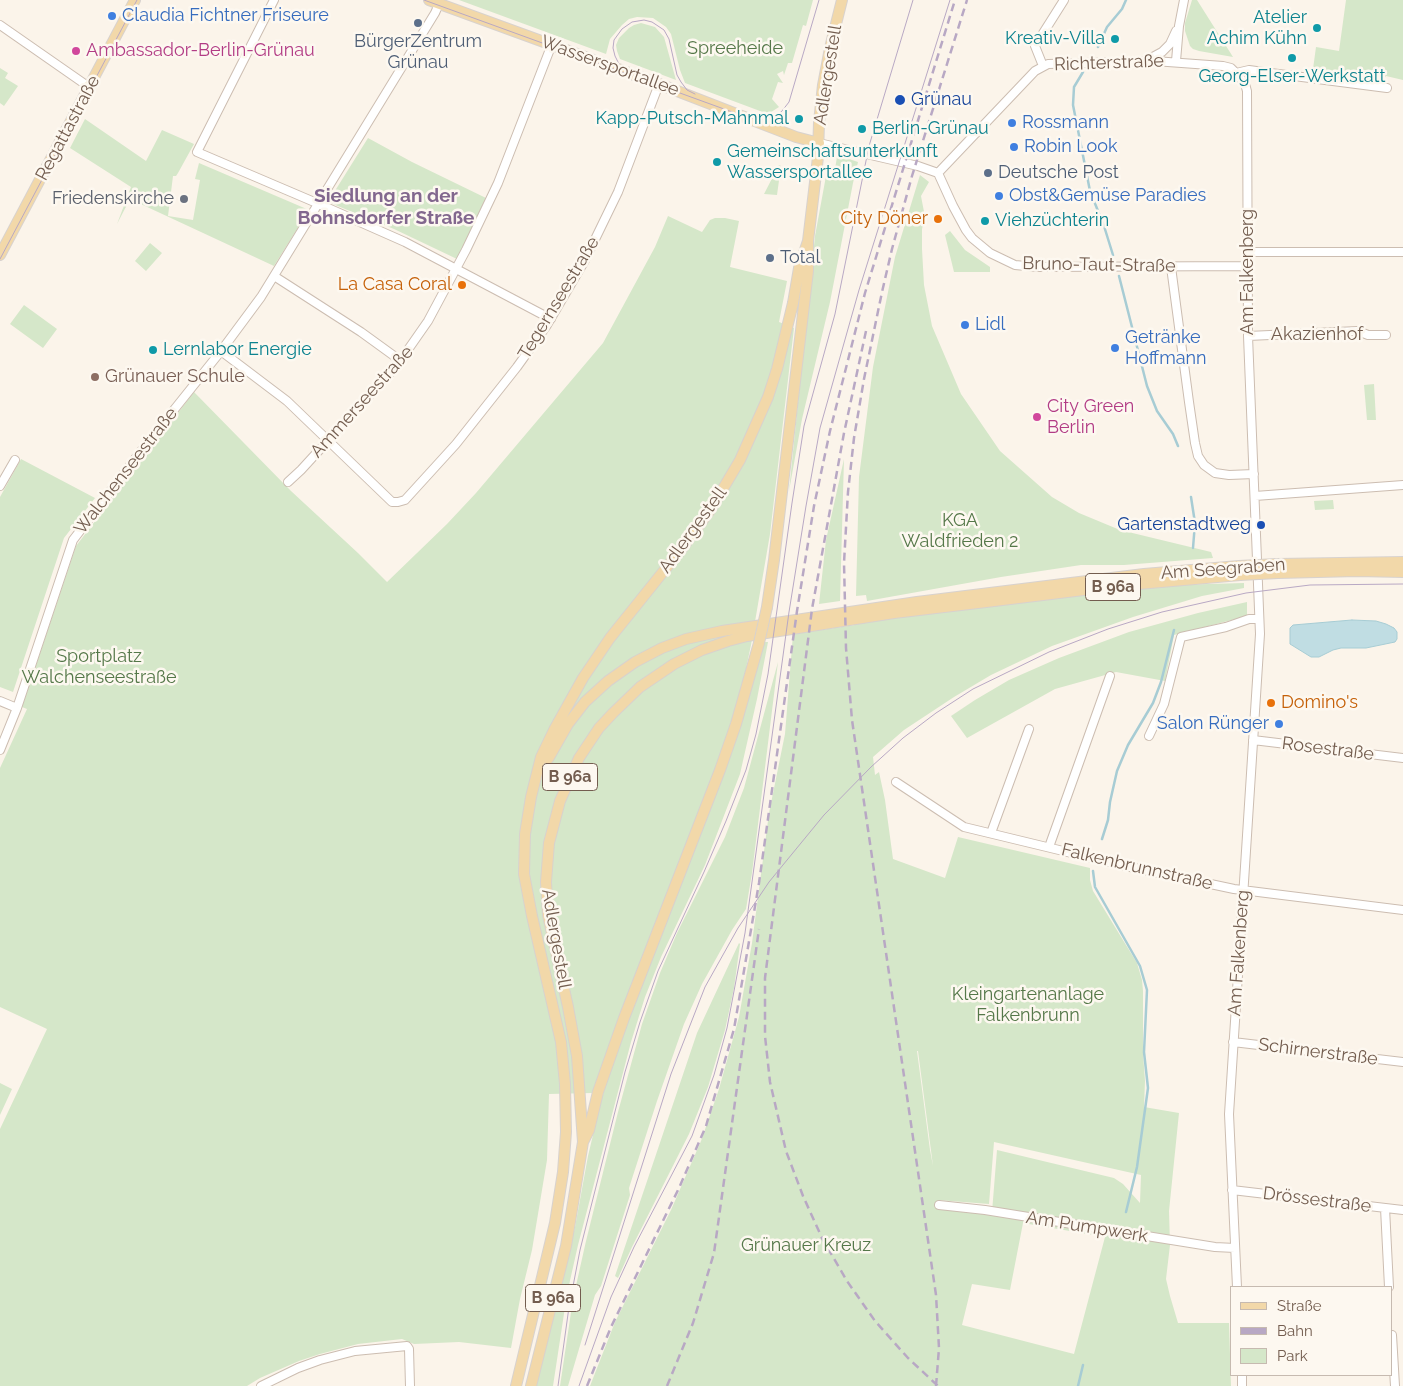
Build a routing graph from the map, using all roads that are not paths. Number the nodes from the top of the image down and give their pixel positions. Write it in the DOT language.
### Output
graph roads {
  1 [pos="135,0"];
  2 [pos="274,0"];
  3 [pos="842,0"];
  4 [pos="1064,0"];
  5 [pos="1184,0"];
  6 [pos="434,2"];
  7 [pos="0,25"];
  8 [pos="1179,26"];
  9 [pos="552,44"];
  10 [pos="1144,61"];
  11 [pos="1176,61"];
  12 [pos="1042,66"];
  13 [pos="1236,72"];
  14 [pos="659,84"];
  15 [pos="90,86"];
  16 [pos="1387,88"];
  17 [pos="819,143"];
  18 [pos="938,173"];
  19 [pos="319,204"];
  20 [pos="808,241"];
  21 [pos="1247,252"];
  22 [pos="1403,252"];
  23 [pos="0,256"];
  24 [pos="1247,266"];
  25 [pos="1170,267"];
  26 [pos="456,269"];
  27 [pos="274,276"];
  28 [pos="551,319"];
  29 [pos="1386,335"];
  30 [pos="1248,336"];
  31 [pos="221,351"];
  32 [pos="401,361"];
  33 [pos="328,439"];
  34 [pos="15,460"];
  35 [pos="1254,474"];
  36 [pos="288,482"];
  37 [pos="1403,485"];
  38 [pos="0,486"];
  39 [pos="1255,496"];
  40 [pos="1403,562"];
  41 [pos="1278,569"];
  42 [pos="1403,572"];
  43 [pos="986,598"];
  44 [pos="1259,619"];
  45 [pos="1110,676"];
  46 [pos="0,701"];
  47 [pos="18,708"];
  48 [pos="1029,729"];
  49 [pos="1149,736"];
  50 [pos="1253,740"];
  51 [pos="0,750"];
  52 [pos="1403,758"];
  53 [pos="896,782"];
  54 [pos="531,797"];
  55 [pos="991,833"];
  56 [pos="1048,847"];
  57 [pos="1243,891"];
  58 [pos="1403,910"];
  59 [pos="1233,1042"];
  60 [pos="1403,1062"];
  61 [pos="583,1142"];
  62 [pos="1232,1190"];
  63 [pos="939,1205"];
  64 [pos="1385,1208"];
  65 [pos="1403,1210"];
  66 [pos="1235,1248"];
  67 [pos="1237,1286"];
  68 [pos="1389,1286"];
  69 [pos="1393,1352"];
  70 [pos="261,1386"];
  71 [pos="410,1386"];
  72 [pos="516,1386"];
  73 [pos="531,1386"];
  74 [pos="1395,1386"];
  1 -- 15 [label="main road, Regattastraße"];
  2 -- 19 [label="street"];
  3 -- 17 [label="main road, Adlergestell"];
  4 -- 12 [label="street"];
  5 -- 8 [label="street"];
  6 -- 9 [label="main road, Wassersportallee"];
  6 -- 19 [label="street, Walchenseestraße"];
  7 -- 15 [label="street"];
  8 -- 10 [label="street"];
  8 -- 11 [label="street"];
  9 -- 14 [label="main road, Wassersportallee"];
  9 -- 26 [label="street, Ammerseestraße"];
  10 -- 11 [label="street, Richterstraße"];
  10 -- 12 [label="street, Richterstraße"];
  11 -- 13 [label="street, Richterstraße"];
  12 -- 18 [label="street, Richterstraße"];
  13 -- 16 [label="street, Richterstraße"];
  13 -- 21 [label="street, Am Falkenberg"];
  14 -- 17 [label="main road, Wassersportallee"];
  14 -- 28 [label="street, Tegernseestraße"];
  15 -- 23 [label="main road, Regattastraße"];
  17 -- 18 [label="street"];
  17 -- 20 [label="main road, Adlergestell"];
  18 -- 25 [label="street, Bruno-Taut-Straße"];
  19 -- 26 [label="street"];
  19 -- 27 [label="street, Walchenseestraße"];
  20 -- 54 [label="main road, Adlergestell"];
  20 -- 61 [label="main road, Adlergestell, bridge"];
  21 -- 22 [label="street"];
  21 -- 24 [label="street, Am Falkenberg"];
  24 -- 25 [label="street, Bruno-Taut-Straße"];
  24 -- 30 [label="street, Am Falkenberg"];
  25 -- 35 [label="street"];
  26 -- 28 [label="street"];
  26 -- 32 [label="street, Ammerseestraße"];
  27 -- 31 [label="street, Walchenseestraße"];
  27 -- 32 [label="street"];
  28 -- 33 [label="street, Tegernseestraße"];
  29 -- 30 [label="street, Akazienhof"];
  30 -- 35 [label="street, Am Falkenberg"];
  31 -- 33 [label="street"];
  31 -- 47 [label="street, Walchenseestraße"];
  32 -- 33 [label="street, Ammerseestraße"];
  33 -- 36 [label="street, Ammerseestraße"];
  34 -- 38 [label="street"];
  35 -- 39 [label="street, Am Falkenberg"];
  37 -- 39 [label="street"];
  39 -- 44 [label="street, Am Falkenberg"];
  40 -- 41 [label="main road, Am Seegraben / B 96a"];
  41 -- 42 [label="main road, Am Seegraben / B 96a"];
  41 -- 43 [label="main road, Am Seegraben / B 96a, bridge"];
  43 -- 54 [label="main road, Adlergestell / B 96a"];
  43 -- 61 [label="main road, Adlergestell / B 96a"];
  44 -- 49 [label="street"];
  44 -- 50 [label="street, Am Falkenberg"];
  45 -- 56 [label="street, Falkenbrunnstraße"];
  46 -- 47 [label="street"];
  47 -- 51 [label="street, Walchenseestraße"];
  48 -- 55 [label="street"];
  50 -- 52 [label="street, Rosestraße"];
  50 -- 57 [label="street, Am Falkenberg"];
  53 -- 55 [label="street, Falkenbrunnstraße"];
  54 -- 72 [label="main road, Adlergestell / B 96a"];
  55 -- 56 [label="street, Falkenbrunnstraße"];
  56 -- 57 [label="street, Falkenbrunnstraße"];
  57 -- 58 [label="street, Falkenbrunnstraße"];
  57 -- 59 [label="street, Am Falkenberg"];
  59 -- 60 [label="street, Schirnerstraße"];
  59 -- 62 [label="street, Am Falkenberg"];
  61 -- 73 [label="main road, Adlergestell / B 96a"];
  62 -- 64 [label="street, Drössestraße"];
  62 -- 66 [label="street, Am Falkenberg"];
  63 -- 66 [label="street, Am Pumpwerk"];
  64 -- 65 [label="street, Drössestraße"];
  64 -- 68 [label="street"];
  66 -- 67 [label="street, Am Falkenberg"];
  69 -- 74 [label="street"];
  70 -- 71 [label="street"];
}
